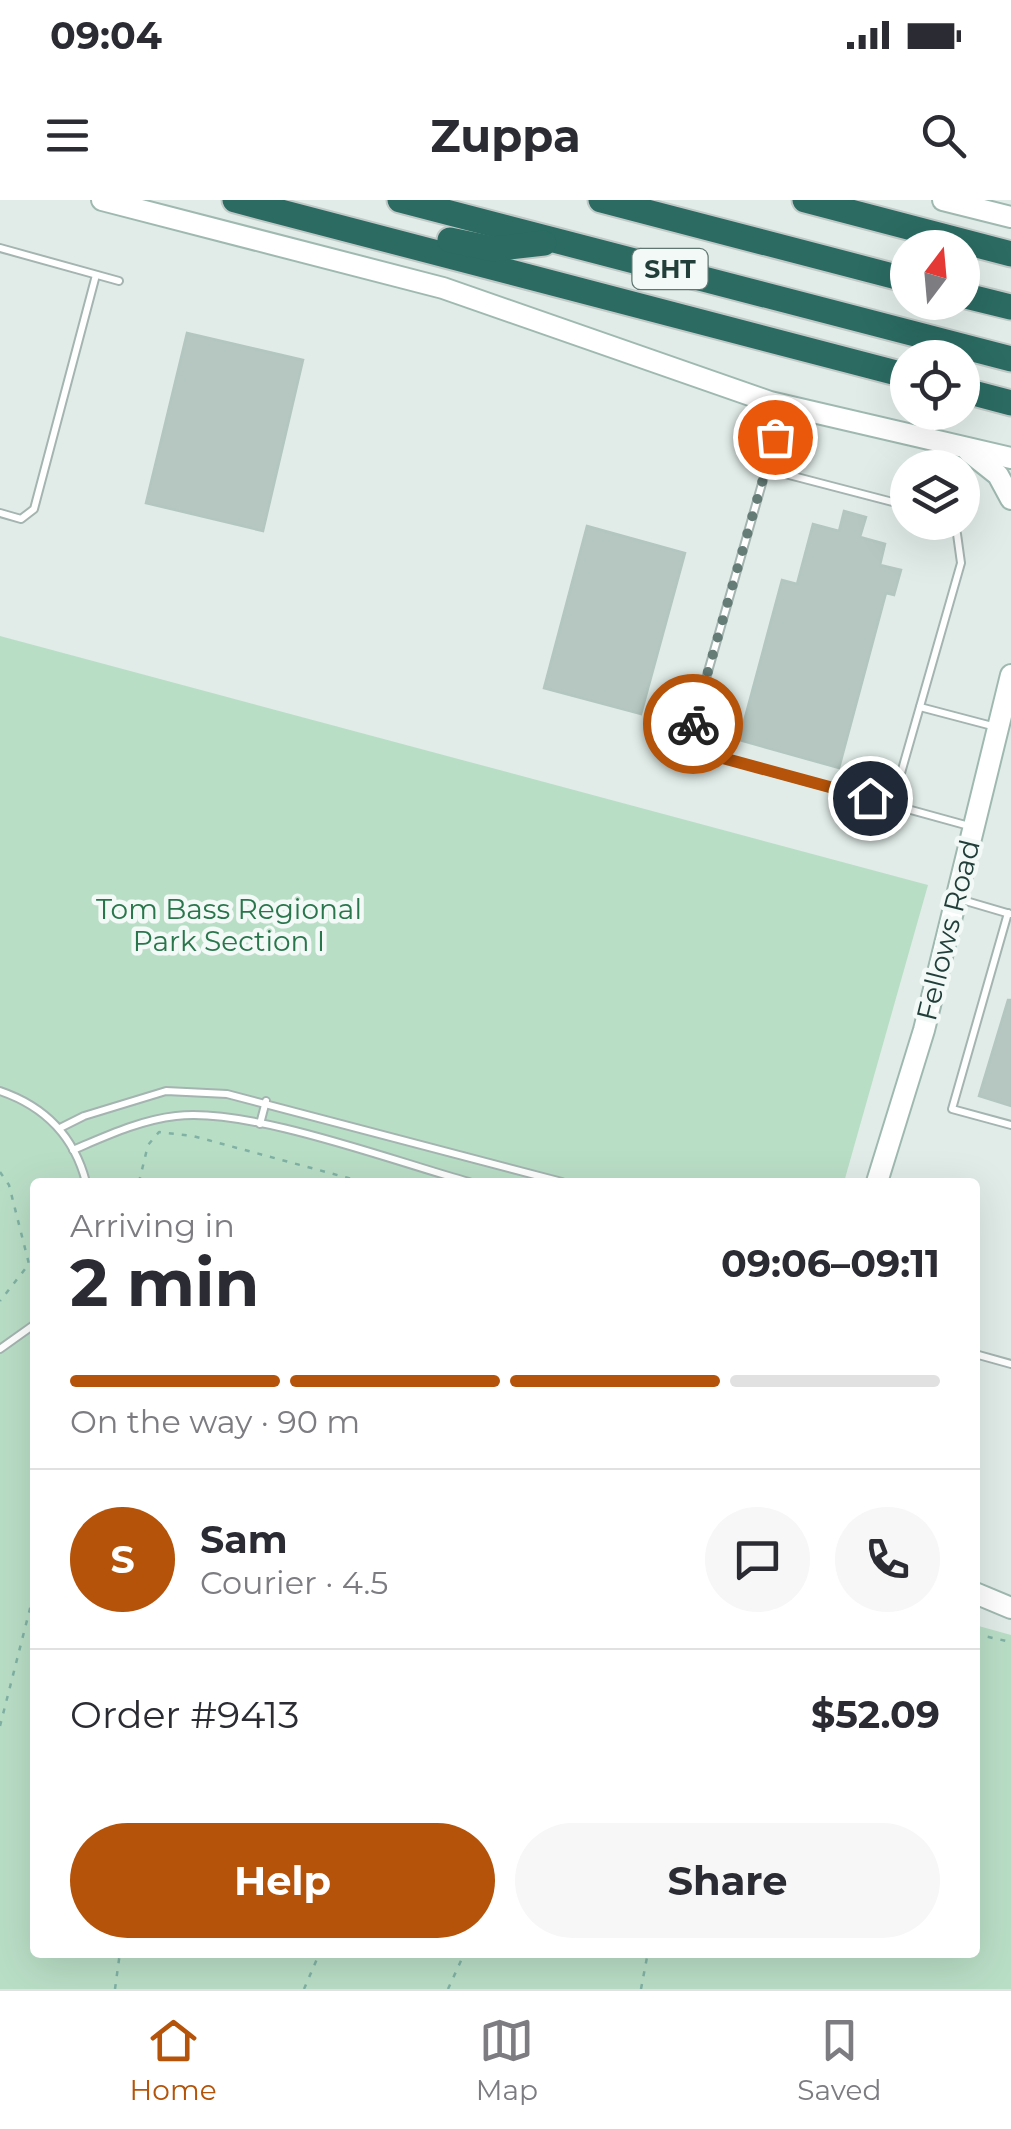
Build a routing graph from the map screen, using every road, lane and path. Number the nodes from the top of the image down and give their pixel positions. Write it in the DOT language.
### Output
graph roads {
  1 [pos="102,200"];
  2 [pos="234,200"];
  3 [pos="290,200"];
  4 [pos="400,200"];
  5 [pos="601,200"];
  6 [pos="640,200"];
  7 [pos="805,200"];
  8 [pos="943,200"];
  9 [pos="1011,217"];
  10 [pos="564,241"];
  11 [pos="0,248"];
  12 [pos="1011,254"];
  13 [pos="96,275"];
  14 [pos="890,275"];
  15 [pos="890,275"];
  16 [pos="120,282"];
  17 [pos="980,300"];
  18 [pos="1011,308"];
  19 [pos="1011,359"];
  20 [pos="890,371"];
  21 [pos="980,394"];
  22 [pos="1011,402"];
  23 [pos="784,405"];
  24 [pos="964,448"];
  25 [pos="1011,458"];
  26 [pos="766,469"];
  27 [pos="1011,499"];
  28 [pos="890,501"];
  29 [pos="0,514"];
  30 [pos="958,540"];
  31 [pos="1010,681"];
  32 [pos="920,707"];
  33 [pos="998,728"];
  34 [pos="901,772"];
  35 [pos="974,827"];
  36 [pos="956,898"];
  37 [pos="1009,914"];
  38 [pos="0,1091"];
  39 [pos="266,1101"];
  40 [pos="260,1124"];
  41 [pos="1011,1125"];
  42 [pos="60,1128"];
  43 [pos="73,1150"];
  44 [pos="0,1172"];
  45 [pos="84,1178"];
  46 [pos="140,1178"];
  47 [pos="347,1178"];
  48 [pos="455,1178"];
  49 [pos="536,1178"];
  50 [pos="878,1178"];
  51 [pos="28,1258"];
  52 [pos="0,1301"];
  53 [pos="30,1328"];
  54 [pos="0,1349"];
  55 [pos="980,1355"];
  56 [pos="1011,1364"];
  57 [pos="980,1595"];
  58 [pos="30,1608"];
  59 [pos="1011,1608"];
  60 [pos="980,1635"];
  61 [pos="1011,1642"];
  62 [pos="0,1726"];
  63 [pos="119,1958"];
  64 [pos="317,1958"];
  65 [pos="462,1958"];
  66 [pos="647,1958"];
  67 [pos="114,1989"];
  68 [pos="304,1989"];
  69 [pos="448,1989"];
  70 [pos="640,1989"];
  1 -- 23 [label="main road"];
  2 -- 20 [label="highway"];
  3 -- 10 [label="highway"];
  4 -- 10 [label="highway, SHT"];
  5 -- 14 [label="highway, SHT"];
  6 -- 15 [label="highway"];
  7 -- 12 [label="highway"];
  8 -- 9 [label="main road"];
  10 -- 19 [label="highway, SHT"];
  11 -- 13 [label="lane"];
  13 -- 16 [label="lane"];
  13 -- 29 [label="lane"];
  17 -- 18 [label="highway"];
  21 -- 22 [label="highway"];
  23 -- 24 [label="main road"];
  23 -- 26 [label="lane"];
  24 -- 25 [label="main road"];
  24 -- 27 [label="main road"];
  26 -- 28 [label="lane"];
  26 -- 35 [label="lane"];
  30 -- 32 [label="lane"];
  31 -- 33 [label="main road, Fellows Road"];
  32 -- 33 [label="lane"];
  32 -- 34 [label="lane"];
  33 -- 35 [label="main road, Fellows Road"];
  35 -- 36 [label="main road, Fellows Road"];
  36 -- 37 [label="lane"];
  36 -- 50 [label="main road, Fellows Road"];
  37 -- 41 [label="lane"];
  38 -- 42 [label="lane"];
  39 -- 40 [label="lane"];
  39 -- 42 [label="lane"];
  39 -- 49 [label="lane"];
  40 -- 43 [label="lane"];
  40 -- 48 [label="lane"];
  42 -- 43 [label="lane"];
  43 -- 45 [label="lane"];
  44 -- 51 [label="path"];
  46 -- 47 [label="path"];
  51 -- 52 [label="path"];
  53 -- 54 [label="lane"];
  55 -- 56 [label="lane"];
  57 -- 59 [label="main road"];
  58 -- 62 [label="path"];
  60 -- 61 [label="path"];
  63 -- 67 [label="path"];
  64 -- 68 [label="path"];
  65 -- 69 [label="path"];
  66 -- 70 [label="path"];
}
